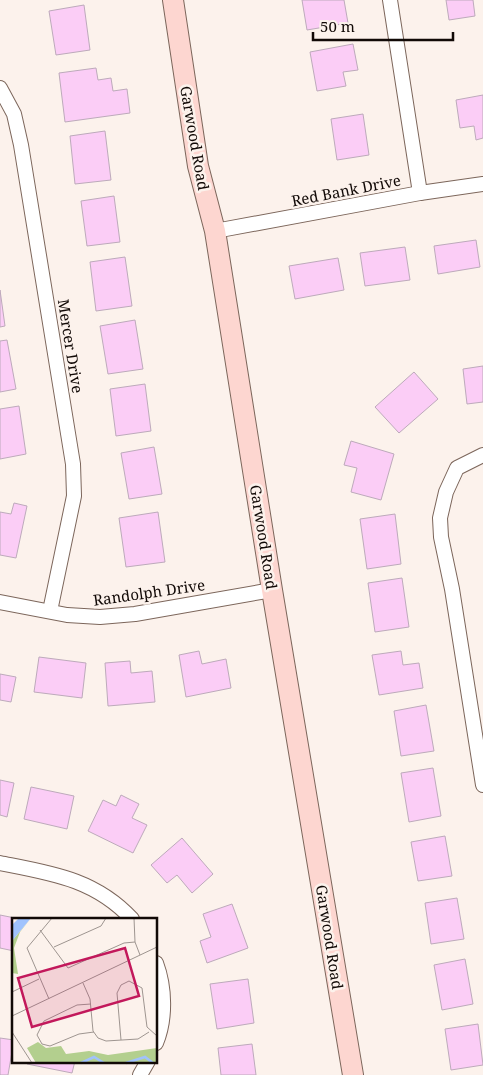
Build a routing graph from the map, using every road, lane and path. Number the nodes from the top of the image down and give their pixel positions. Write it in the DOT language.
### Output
graph roads {
  1 [pos="173,0"];
  2 [pos="390,0"];
  3 [pos="0,88"];
  4 [pos="483,184"];
  5 [pos="420,193"];
  6 [pos="215,231"];
  7 [pos="483,455"];
  8 [pos="272,590"];
  9 [pos="0,602"];
  10 [pos="50,612"];
  11 [pos="483,785"];
  12 [pos="0,862"];
  13 [pos="131,918"];
  14 [pos="158,970"];
  15 [pos="158,1038"];
  16 [pos="147,1062"];
  17 [pos="140,1075"];
  18 [pos="353,1075"];
  1 -- 6 [label="street, Garwood Road"];
  2 -- 5 [label="street"];
  3 -- 10 [label="street, Mercer Drive"];
  4 -- 5 [label="street, Red Bank Drive"];
  5 -- 6 [label="street, Red Bank Drive"];
  6 -- 8 [label="street, Garwood Road"];
  7 -- 11 [label="street"];
  8 -- 10 [label="street, Randolph Drive"];
  8 -- 18 [label="street, Garwood Road"];
  9 -- 10 [label="street, Randolph Drive"];
  12 -- 13 [label="street"];
  14 -- 15 [label="street"];
  16 -- 17 [label="street"];
}
